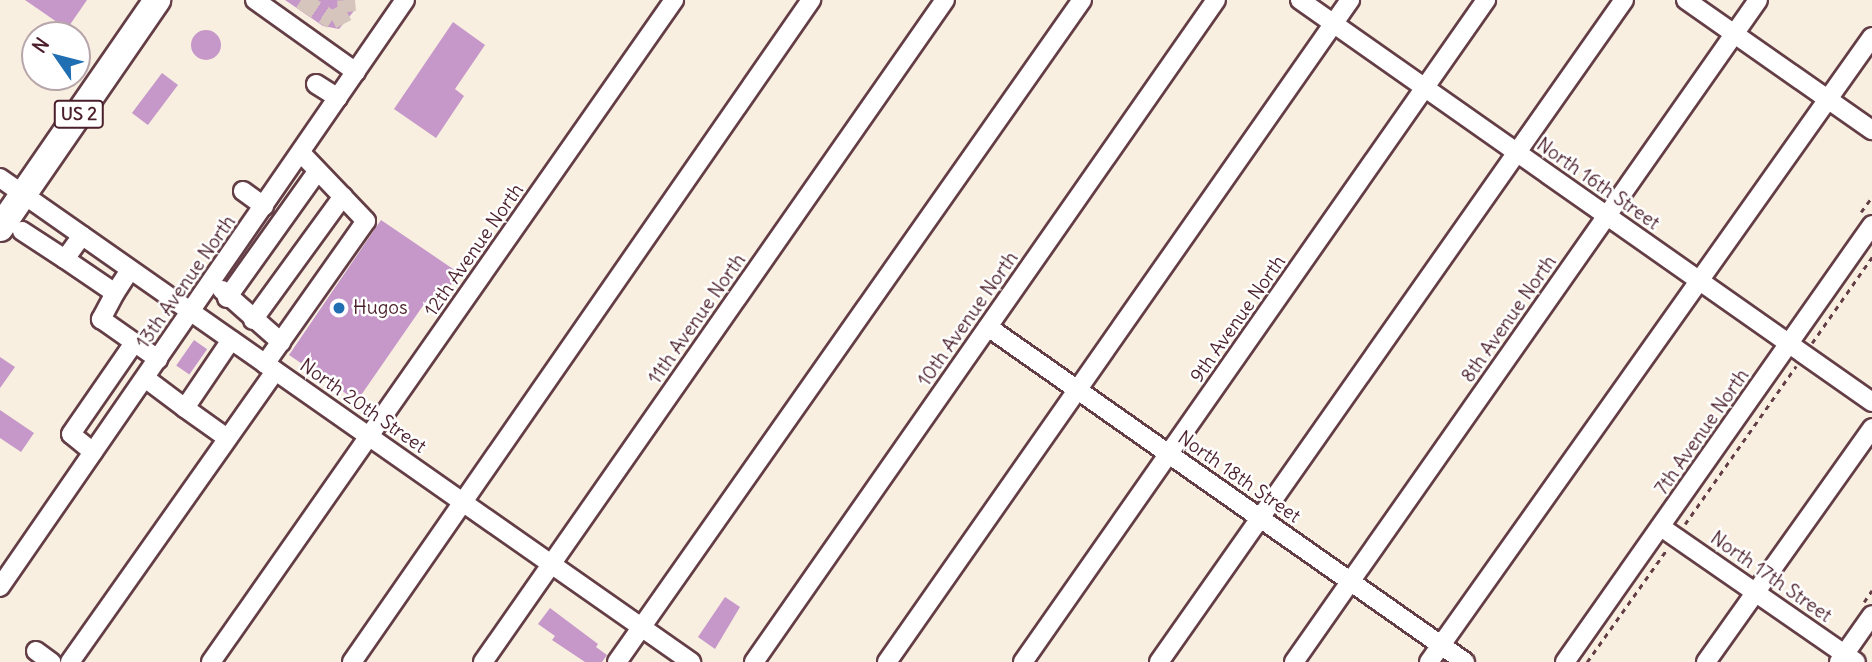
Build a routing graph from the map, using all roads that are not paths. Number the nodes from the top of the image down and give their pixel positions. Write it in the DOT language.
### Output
graph roads {
  1 [pos="137,0"];
  2 [pos="157,0"];
  3 [pos="255,0"];
  4 [pos="405,0"];
  5 [pos="674,0"];
  6 [pos="811,0"];
  7 [pos="945,0"];
  8 [pos="1082,0"];
  9 [pos="1216,0"];
  10 [pos="1300,0"];
  11 [pos="1350,0"];
  12 [pos="1486,0"];
  13 [pos="1624,0"];
  14 [pos="1686,0"];
  15 [pos="1758,0"];
  16 [pos="1334,24"];
  17 [pos="1734,34"];
  18 [pos="1872,37"];
  19 [pos="356,72"];
  20 [pos="316,84"];
  21 [pos="1425,88"];
  22 [pos="338,99"];
  23 [pos="1828,99"];
  24 [pos="1872,130"];
  25 [pos="1517,152"];
  26 [pos="301,153"];
  27 [pos="317,172"];
  28 [pos="8,189"];
  29 [pos="243,191"];
  30 [pos="342,196"];
  31 [pos="264,206"];
  32 [pos="1608,216"];
  33 [pos="1872,225"];
  34 [pos="11,229"];
  35 [pos="82,236"];
  36 [pos="65,259"];
  37 [pos="130,270"];
  38 [pos="214,278"];
  39 [pos="1699,281"];
  40 [pos="115,293"];
  41 [pos="227,298"];
  42 [pos="191,313"];
  43 [pos="253,320"];
  44 [pos="988,327"];
  45 [pos="231,341"];
  46 [pos="281,342"];
  47 [pos="134,343"];
  48 [pos="1797,349"];
  49 [pos="158,359"];
  50 [pos="270,367"];
  51 [pos="145,378"];
  52 [pos="103,389"];
  53 [pos="1078,389"];
  54 [pos="1872,402"];
  55 [pos="126,405"];
  56 [pos="185,408"];
  57 [pos="1872,428"];
  58 [pos="370,436"];
  59 [pos="227,439"];
  60 [pos="93,452"];
  61 [pos="1170,453"];
  62 [pos="464,503"];
  63 [pos="1261,517"];
  64 [pos="1668,532"];
  65 [pos="552,565"];
  66 [pos="1350,582"];
  67 [pos="0,587"];
  68 [pos="1754,591"];
  69 [pos="1872,615"];
  70 [pos="642,627"];
  71 [pos="1441,645"];
  72 [pos="1846,659"];
  73 [pos="70,662"];
  74 [pos="211,662"];
  75 [pos="352,662"];
  76 [pos="483,662"];
  77 [pos="617,662"];
  78 [pos="691,662"];
  79 [pos="754,662"];
  80 [pos="887,662"];
  81 [pos="1023,662"];
  82 [pos="1159,662"];
  83 [pos="1294,662"];
  84 [pos="1429,662"];
  85 [pos="1465,662"];
  86 [pos="1565,662"];
  87 [pos="1706,662"];
  1 -- 28 [label="highway, US 2"];
  2 -- 28 [label="highway, US 2"];
  3 -- 19 [label="street"];
  4 -- 19 [label="street, 13th Avenue North"];
  5 -- 58 [label="street, 12th Avenue North"];
  6 -- 62 [label="street"];
  7 -- 65 [label="street, 11th Avenue North"];
  8 -- 70 [label="street"];
  9 -- 44 [label="street, 10th Avenue North"];
  10 -- 16 [label="street, North 16th Street"];
  11 -- 16 [label="street"];
  12 -- 21 [label="street, 9th Avenue North"];
  13 -- 25 [label="street"];
  14 -- 17 [label="street"];
  15 -- 17 [label="street, 8th Avenue North"];
  16 -- 21 [label="street, North 16th Street"];
  16 -- 53 [label="street"];
  17 -- 23 [label="street"];
  17 -- 32 [label="street, 8th Avenue North"];
  18 -- 23 [label="street"];
  19 -- 22 [label="street, 13th Avenue North"];
  20 -- 22 [label="street"];
  21 -- 25 [label="street, North 16th Street"];
  21 -- 61 [label="street, 9th Avenue North"];
  22 -- 26 [label="street, 13th Avenue North"];
  23 -- 24 [label="street"];
  23 -- 39 [label="street"];
  25 -- 32 [label="street, North 16th Street"];
  25 -- 63 [label="street"];
  26 -- 27 [label="street"];
  26 -- 31 [label="street, 13th Avenue North"];
  27 -- 30 [label="street"];
  27 -- 41 [label="street"];
  28 -- 34 [label="highway, US 2"];
  28 -- 35 [label="street, North 20th Street"];
  29 -- 31 [label="street"];
  30 -- 43 [label="street"];
  30 -- 46 [label="street"];
  31 -- 38 [label="street, 13th Avenue North"];
  32 -- 39 [label="street, North 16th Street"];
  32 -- 66 [label="street, 8th Avenue North"];
  33 -- 48 [label="street, 7th Avenue North"];
  34 -- 36 [label="street"];
  35 -- 36 [label="street"];
  35 -- 37 [label="street, North 20th Street"];
  36 -- 40 [label="street"];
  37 -- 40 [label="street"];
  37 -- 42 [label="street, North 20th Street"];
  38 -- 41 [label="street"];
  38 -- 42 [label="street, 13th Avenue North"];
  39 -- 48 [label="street, North 16th Street"];
  39 -- 71 [label="street"];
  40 -- 47 [label="street"];
  41 -- 43 [label="street"];
  42 -- 45 [label="street, North 20th Street"];
  42 -- 49 [label="street, 13th Avenue North"];
  43 -- 46 [label="street"];
  44 -- 53 [label="street, North 18th Street"];
  44 -- 79 [label="street, 10th Avenue North"];
  45 -- 50 [label="street, North 20th Street"];
  45 -- 56 [label="street"];
  46 -- 50 [label="street"];
  47 -- 49 [label="street"];
  47 -- 52 [label="street"];
  48 -- 54 [label="street, North 16th Street"];
  48 -- 64 [label="street, 7th Avenue North"];
  49 -- 51 [label="street, 13th Avenue North"];
  50 -- 58 [label="street, North 20th Street"];
  50 -- 59 [label="street"];
  51 -- 55 [label="street, 13th Avenue North"];
  51 -- 56 [label="street"];
  52 -- 55 [label="street"];
  52 -- 60 [label="street"];
  53 -- 61 [label="street, North 18th Street"];
  53 -- 80 [label="street"];
  55 -- 60 [label="street, 13th Avenue North"];
  56 -- 59 [label="street"];
  57 -- 68 [label="street"];
  58 -- 62 [label="street, North 20th Street"];
  58 -- 74 [label="street, 12th Avenue North"];
  59 -- 73 [label="street"];
  60 -- 67 [label="street, 13th Avenue North"];
  61 -- 63 [label="street, North 18th Street"];
  61 -- 81 [label="street, 9th Avenue North"];
  62 -- 65 [label="street, North 20th Street"];
  62 -- 75 [label="street"];
  63 -- 66 [label="street, North 18th Street"];
  63 -- 82 [label="street"];
  64 -- 68 [label="street, North 17th Street"];
  64 -- 86 [label="street, 7th Avenue North"];
  65 -- 70 [label="street, North 20th Street"];
  65 -- 76 [label="street, 11th Avenue North"];
  66 -- 71 [label="street, North 18th Street"];
  66 -- 83 [label="street, 8th Avenue North"];
  68 -- 72 [label="street, North 17th Street"];
  68 -- 87 [label="street"];
  69 -- 72 [label="street"];
  70 -- 77 [label="street"];
  70 -- 78 [label="street, North 20th Street"];
  71 -- 84 [label="street"];
  71 -- 85 [label="street, North 18th Street"];
}
